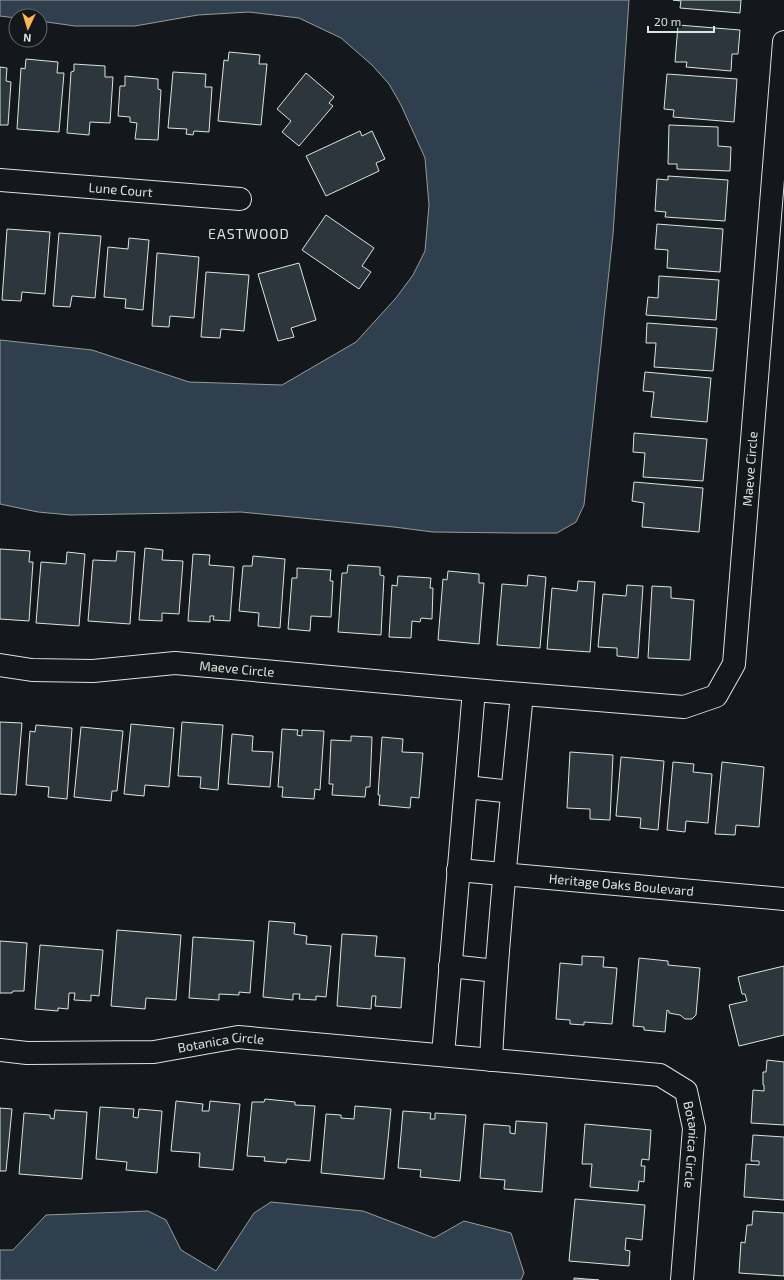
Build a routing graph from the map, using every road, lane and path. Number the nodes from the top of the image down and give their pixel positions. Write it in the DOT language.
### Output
graph roads {
  1 [pos="784,42"];
  2 [pos="0,180"];
  3 [pos="240,199"];
  4 [pos="0,665"];
  5 [pos="474,690"];
  6 [pos="522,694"];
  7 [pos="466,787"];
  8 [pos="512,792"];
  9 [pos="458,870"];
  10 [pos="504,874"];
  11 [pos="784,899"];
  12 [pos="450,966"];
  13 [pos="496,971"];
  14 [pos="0,1050"];
  15 [pos="442,1055"];
  16 [pos="491,1060"];
  17 [pos="682,1280"];
  1 -- 6 [label="street, Maeve Circle"];
  2 -- 3 [label="street, Lune Court"];
  4 -- 5 [label="street, Maeve Circle"];
  5 -- 6 [label="street, Maeve Circle"];
  5 -- 7 [label="street"];
  6 -- 8 [label="street"];
  7 -- 8 [label="street"];
  7 -- 9 [label="street"];
  8 -- 10 [label="street"];
  9 -- 10 [label="street, Heritage Oaks Boulevard"];
  9 -- 12 [label="street"];
  10 -- 11 [label="street, Heritage Oaks Boulevard"];
  10 -- 13 [label="street"];
  12 -- 13 [label="street"];
  12 -- 15 [label="street"];
  13 -- 16 [label="street"];
  14 -- 15 [label="street, Botanica Circle"];
  15 -- 16 [label="street, Botanica Circle"];
  16 -- 17 [label="street, Botanica Circle"];
}
